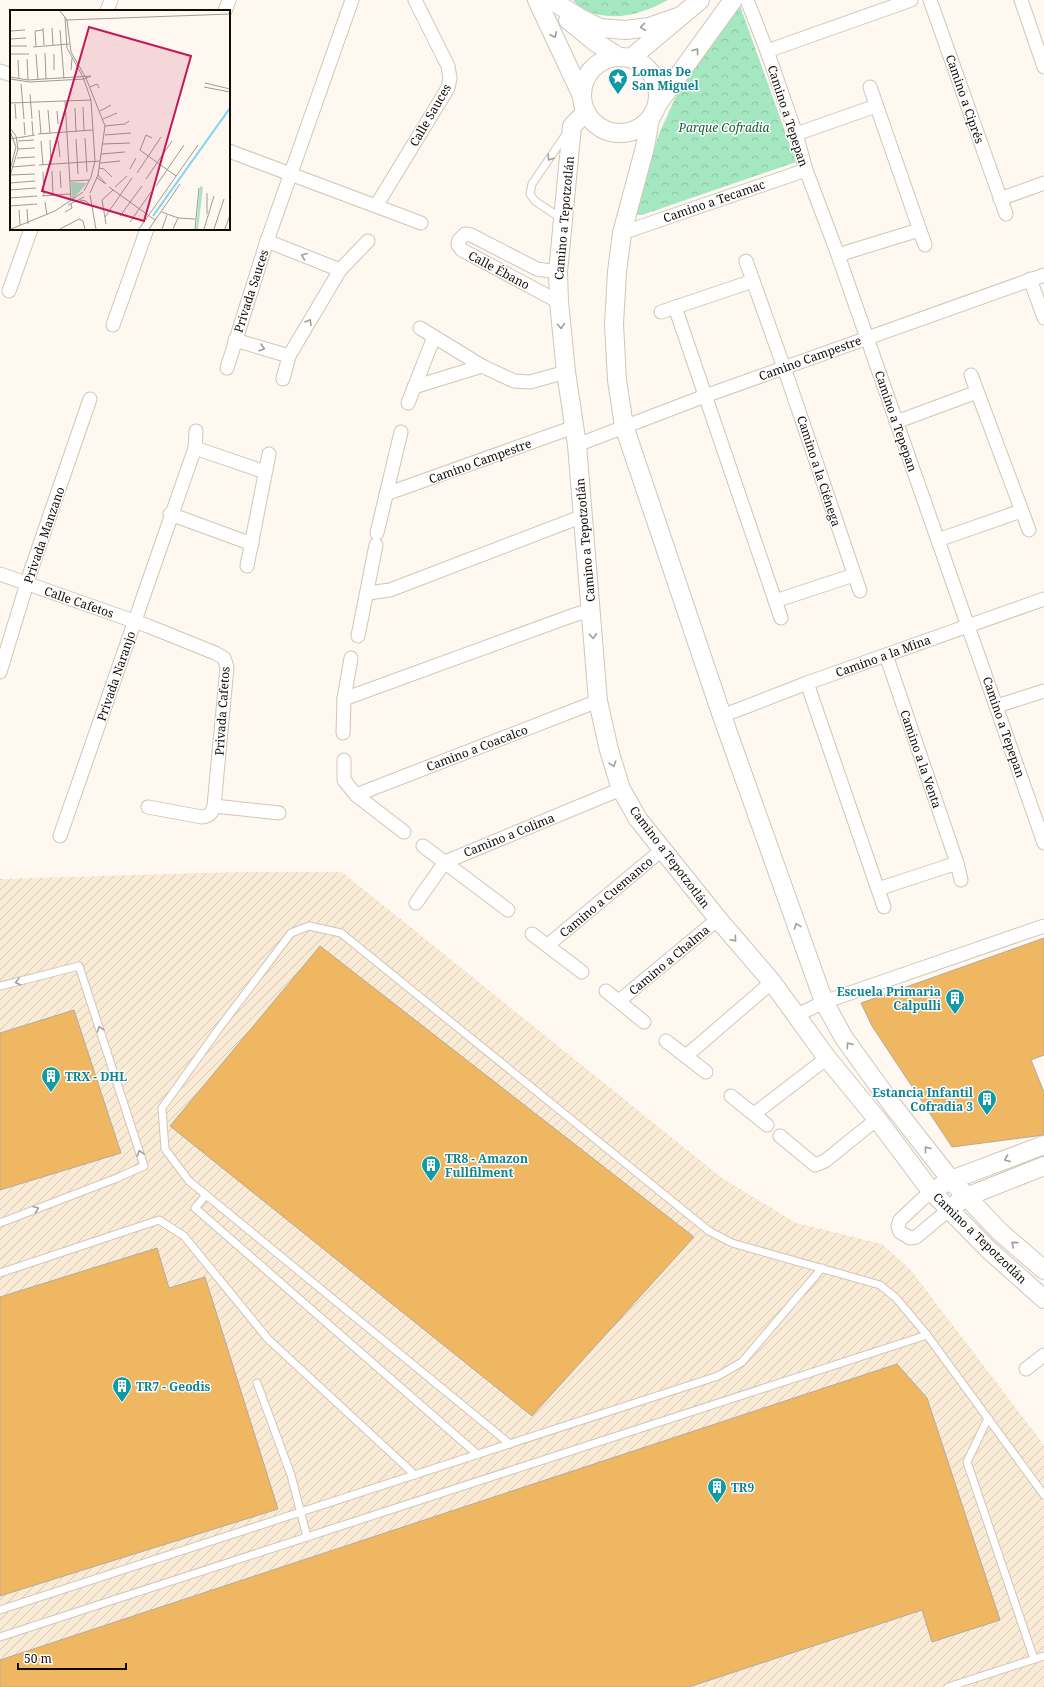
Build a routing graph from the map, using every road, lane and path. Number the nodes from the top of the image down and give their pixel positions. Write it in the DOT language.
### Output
graph roads {
  1 [pos="111,0"];
  2 [pos="229,0"];
  3 [pos="352,0"];
  4 [pos="415,0"];
  5 [pos="537,0"];
  6 [pos="545,0"];
  7 [pos="551,0"];
  8 [pos="700,0"];
  9 [pos="733,0"];
  10 [pos="747,0"];
  11 [pos="911,0"];
  12 [pos="930,0"];
  13 [pos="1021,0"];
  14 [pos="107,10"];
  15 [pos="225,10"];
  16 [pos="681,16"];
  17 [pos="767,51"];
  18 [pos="625,58"];
  19 [pos="1044,67"];
  20 [pos="0,71"];
  21 [pos="10,75"];
  22 [pos="870,87"];
  23 [pos="584,104"];
  24 [pos="876,106"];
  25 [pos="654,112"];
  26 [pos="572,126"];
  27 [pos="796,134"];
  28 [pos="230,151"];
  29 [pos="806,170"];
  30 [pos="290,174"];
  31 [pos="1044,183"];
  32 [pos="1000,199"];
  33 [pos="376,206"];
  34 [pos="1006,214"];
  35 [pos="564,220"];
  36 [pos="421,223"];
  37 [pos="31,230"];
  38 [pos="147,230"];
  39 [pos="919,230"];
  40 [pos="622,233"];
  41 [pos="267,241"];
  42 [pos="368,241"];
  43 [pos="925,245"];
  44 [pos="838,255"];
  45 [pos="746,261"];
  46 [pos="340,270"];
  47 [pos="558,272"];
  48 [pos="1044,274"];
  49 [pos="1030,279"];
  50 [pos="753,281"];
  51 [pos="9,291"];
  52 [pos="559,302"];
  53 [pos="675,307"];
  54 [pos="661,312"];
  55 [pos="1044,318"];
  56 [pos="113,325"];
  57 [pos="420,328"];
  58 [pos="434,337"];
  59 [pos="866,338"];
  60 [pos="235,340"];
  61 [pos="289,356"];
  62 [pos="482,366"];
  63 [pos="227,368"];
  64 [pos="784,368"];
  65 [pos="566,372"];
  66 [pos="971,375"];
  67 [pos="283,379"];
  68 [pos="414,388"];
  69 [pos="978,392"];
  70 [pos="705,396"];
  71 [pos="90,399"];
  72 [pos="408,403"];
  73 [pos="896,422"];
  74 [pos="624,426"];
  75 [pos="574,427"];
  76 [pos="196,431"];
  77 [pos="401,432"];
  78 [pos="577,445"];
  79 [pos="194,448"];
  80 [pos="269,454"];
  81 [pos="266,472"];
  82 [pos="386,494"];
  83 [pos="1021,511"];
  84 [pos="170,514"];
  85 [pos="583,516"];
  86 [pos="1029,530"];
  87 [pos="938,540"];
  88 [pos="252,544"];
  89 [pos="247,566"];
  90 [pos="0,574"];
  91 [pos="854,575"];
  92 [pos="27,584"];
  93 [pos="860,592"];
  94 [pos="368,593"];
  95 [pos="1044,599"];
  96 [pos="775,601"];
  97 [pos="591,610"];
  98 [pos="781,618"];
  99 [pos="135,622"];
  100 [pos="968,626"];
  101 [pos="358,636"];
  102 [pos="886,655"];
  103 [pos="350,658"];
  104 [pos="0,672"];
  105 [pos="808,683"];
  106 [pos="1044,691"];
  107 [pos="344,699"];
  108 [pos="598,702"];
  109 [pos="997,706"];
  110 [pos="722,716"];
  111 [pos="342,733"];
  112 [pos="344,760"];
  113 [pos="621,790"];
  114 [pos="356,796"];
  115 [pos="148,807"];
  116 [pos="213,809"];
  117 [pos="279,813"];
  118 [pos="1042,829"];
  119 [pos="404,832"];
  120 [pos="60,836"];
  121 [pos="1044,843"];
  122 [pos="423,846"];
  123 [pos="663,849"];
  124 [pos="445,862"];
  125 [pos="957,862"];
  126 [pos="960,880"];
  127 [pos="878,889"];
  128 [pos="416,903"];
  129 [pos="884,907"];
  130 [pos="508,910"];
  131 [pos="718,919"];
  132 [pos="1044,926"];
  133 [pos="532,934"];
  134 [pos="548,946"];
  135 [pos="582,972"];
  136 [pos="772,982"];
  137 [pos="0,986"];
  138 [pos="606,990"];
  139 [pos="620,1001"];
  140 [pos="824,1002"];
  141 [pos="797,1015"];
  142 [pos="644,1022"];
  143 [pos="666,1041"];
  144 [pos="686,1056"];
  145 [pos="827,1058"];
  146 [pos="706,1072"];
  147 [pos="731,1096"];
  148 [pos="754,1114"];
  149 [pos="877,1119"];
  150 [pos="767,1125"];
  151 [pos="780,1136"];
  152 [pos="1044,1145"];
  153 [pos="1044,1166"];
  154 [pos="951,1180"];
  155 [pos="931,1191"];
  156 [pos="206,1195"];
  157 [pos="966,1197"];
  158 [pos="950,1208"];
  159 [pos="0,1223"];
  160 [pos="1041,1264"];
  161 [pos="822,1268"];
  162 [pos="0,1273"];
  163 [pos="1044,1299"];
  164 [pos="927,1335"];
  165 [pos="1044,1355"];
  166 [pos="1026,1369"];
  167 [pos="257,1383"];
  168 [pos="988,1418"];
  169 [pos="510,1444"];
  170 [pos="478,1454"];
  171 [pos="415,1475"];
  172 [pos="1044,1495"];
  173 [pos="301,1512"];
  174 [pos="307,1537"];
  175 [pos="0,1610"];
  176 [pos="0,1637"];
  177 [pos="1044,1656"];
  178 [pos="1034,1659"];
  179 [pos="948,1687"];
  1 -- 14 [label="street"];
  2 -- 15 [label="street"];
  3 -- 30 [label="street"];
  4 -- 33 [label="street, Calle Sauces"];
  5 -- 23 [label="main road, one-way"];
  6 -- 18 [label="main road"];
  16 -- 7 [label="main road, one-way"];
  8 -- 16 [label="main road"];
  25 -- 9 [label="main road, one-way"];
  10 -- 17 [label="street, Camino a Tepepan"];
  11 -- 17 [label="street"];
  12 -- 32 [label="street, Camino a Ciprés"];
  13 -- 19 [label="street"];
  16 -- 18 [label="main road"];
  17 -- 27 [label="street, Camino a Tepepan"];
  18 -- 23 [label="main road"];
  18 -- 25 [label="main road"];
  20 -- 21 [label="street"];
  22 -- 24 [label="street"];
  23 -- 25 [label="main road"];
  23 -- 26 [label="main road"];
  24 -- 27 [label="street"];
  24 -- 39 [label="street"];
  25 -- 40 [label="main road, Camino a Tepotzotlán"];
  26 -- 35 [label="main road, Camino a Tepotzotlán"];
  26 -- 35 [label="lane, one-way"];
  27 -- 29 [label="street, Camino a Tepepan"];
  28 -- 30 [label="street"];
  29 -- 40 [label="street, Camino a Tecamac"];
  29 -- 44 [label="street, Camino a Tepepan"];
  30 -- 33 [label="street"];
  30 -- 41 [label="street, Privada Sauces"];
  31 -- 32 [label="street"];
  32 -- 34 [label="street, Camino a Ciprés"];
  33 -- 36 [label="street"];
  35 -- 47 [label="main road, Camino a Tepotzotlán"];
  37 -- 51 [label="street"];
  38 -- 56 [label="street"];
  39 -- 43 [label="street"];
  39 -- 44 [label="street"];
  40 -- 74 [label="main road, Camino a Tepotzotlán"];
  46 -- 41 [label="street, Privada Sauces, one-way"];
  41 -- 60 [label="street, Privada Sauces"];
  42 -- 46 [label="street"];
  44 -- 59 [label="street, Camino a Tepepan"];
  45 -- 50 [label="street, Camino a la Ciénega"];
  61 -- 46 [label="street, one-way"];
  47 -- 52 [label="main road, Camino a Tepotzotlán"];
  47 -- 52 [label="street, Calle Ébano"];
  48 -- 49 [label="street, Camino Campestre"];
  49 -- 55 [label="street"];
  49 -- 59 [label="street, Camino Campestre"];
  50 -- 53 [label="street"];
  50 -- 64 [label="street, Camino a la Ciénega"];
  52 -- 65 [label="main road, Camino a Tepotzotlán, one-way"];
  53 -- 54 [label="street"];
  53 -- 70 [label="street"];
  57 -- 58 [label="street"];
  58 -- 62 [label="street"];
  58 -- 68 [label="street"];
  59 -- 64 [label="street, Camino Campestre"];
  59 -- 73 [label="street, Camino a Tepepan"];
  60 -- 61 [label="street, Privada Sauces, one-way"];
  60 -- 63 [label="street, Privada Sauces"];
  61 -- 67 [label="street"];
  62 -- 65 [label="street"];
  62 -- 68 [label="street"];
  64 -- 70 [label="street, Camino Campestre"];
  64 -- 91 [label="street, Camino a la Ciénega"];
  65 -- 75 [label="main road, Camino a Tepotzotlán"];
  66 -- 69 [label="street"];
  68 -- 72 [label="street"];
  69 -- 73 [label="street"];
  69 -- 83 [label="street"];
  70 -- 74 [label="street, Camino Campestre"];
  70 -- 96 [label="street"];
  71 -- 92 [label="street, Privada Manzano"];
  73 -- 87 [label="street, Camino a Tepepan"];
  74 -- 78 [label="street, Camino Campestre"];
  74 -- 110 [label="main road, Camino a Tepotzotlán"];
  75 -- 78 [label="main road, Camino a Tepotzotlán"];
  75 -- 82 [label="street, Camino Campestre"];
  76 -- 79 [label="street, Privada Naranjo"];
  77 -- 82 [label="street"];
  78 -- 85 [label="main road, Camino a Tepotzotlán"];
  79 -- 81 [label="street"];
  79 -- 84 [label="street, Privada Naranjo"];
  80 -- 81 [label="street"];
  81 -- 88 [label="street"];
  82 -- 94 [label="street"];
  83 -- 86 [label="street"];
  83 -- 87 [label="street"];
  84 -- 88 [label="street"];
  84 -- 99 [label="street, Privada Naranjo"];
  85 -- 94 [label="street"];
  85 -- 97 [label="main road, Camino a Tepotzotlán"];
  87 -- 100 [label="street, Camino a Tepepan"];
  88 -- 89 [label="street"];
  90 -- 92 [label="street, Calle Cafetos"];
  91 -- 93 [label="street, Camino a la Ciénega"];
  91 -- 96 [label="street"];
  92 -- 99 [label="street, Calle Cafetos"];
  92 -- 104 [label="street, Privada Manzano"];
  94 -- 101 [label="street"];
  95 -- 100 [label="street, Camino a la Mina"];
  96 -- 98 [label="street"];
  97 -- 107 [label="street"];
  97 -- 108 [label="main road, Camino a Tepotzotlán, one-way"];
  99 -- 116 [label="street, Privada Cafetos"];
  99 -- 120 [label="street, Privada Naranjo"];
  100 -- 102 [label="street, Camino a la Mina"];
  100 -- 109 [label="street, Camino a Tepepan"];
  102 -- 105 [label="street, Camino a la Mina"];
  102 -- 125 [label="street, Camino a la Venta"];
  103 -- 107 [label="street"];
  105 -- 110 [label="street, Camino a la Mina"];
  105 -- 127 [label="street"];
  106 -- 109 [label="street"];
  107 -- 111 [label="street"];
  108 -- 113 [label="main road, Camino a Tepotzotlán, one-way"];
  108 -- 114 [label="street, Camino a Coacalco"];
  109 -- 118 [label="street, Camino a Tepepan"];
  140 -- 110 [label="main road, Camino a Tepotzotlán, one-way"];
  112 -- 114 [label="street"];
  113 -- 123 [label="main road, Camino a Tepotzotlán"];
  113 -- 124 [label="street, Camino a Colima"];
  114 -- 119 [label="street"];
  115 -- 116 [label="street"];
  116 -- 117 [label="street"];
  118 -- 121 [label="street, Camino a Tepepan"];
  122 -- 124 [label="street"];
  123 -- 131 [label="main road, Camino a Tepotzotlán"];
  123 -- 134 [label="street, Camino a Cuemanco"];
  124 -- 128 [label="street"];
  124 -- 130 [label="street"];
  125 -- 126 [label="street, Camino a la Venta"];
  125 -- 127 [label="street"];
  127 -- 129 [label="street"];
  131 -- 136 [label="main road, Camino a Tepotzotlán, one-way"];
  131 -- 139 [label="street, Camino a Chalma"];
  132 -- 140 [label="street"];
  133 -- 134 [label="street"];
  134 -- 135 [label="street"];
  136 -- 141 [label="main road, Camino a Tepotzotlán"];
  136 -- 144 [label="street"];
  159 -- 137 [label="lane, one-way"];
  138 -- 139 [label="street"];
  139 -- 142 [label="street"];
  140 -- 141 [label="street"];
  154 -- 140 [label="main road, Camino a Tepotzotlán, one-way"];
  141 -- 145 [label="main road, Camino a Tepotzotlán"];
  143 -- 144 [label="street"];
  144 -- 146 [label="street"];
  145 -- 148 [label="street"];
  145 -- 149 [label="main road, Camino a Tepotzotlán"];
  147 -- 148 [label="street"];
  148 -- 150 [label="street"];
  149 -- 151 [label="street"];
  149 -- 155 [label="main road, Camino a Tepotzotlán"];
  152 -- 154 [label="main road, one-way"];
  153 -- 157 [label="main road"];
  154 -- 155 [label="main road"];
  154 -- 157 [label="main road, Camino a Tepotzotlán"];
  155 -- 158 [label="main road, Camino a Tepotzotlán"];
  155 -- 158 [label="street"];
  156 -- 161 [label="lane"];
  156 -- 169 [label="lane"];
  156 -- 170 [label="lane"];
  157 -- 158 [label="main road"];
  160 -- 157 [label="main road, Camino a Tepotzotlán, one-way"];
  158 -- 163 [label="main road, Camino a Tepotzotlán"];
  161 -- 164 [label="lane"];
  161 -- 169 [label="lane"];
  162 -- 171 [label="lane"];
  164 -- 168 [label="lane"];
  164 -- 174 [label="lane"];
  165 -- 166 [label="street"];
  167 -- 173 [label="lane"];
  168 -- 172 [label="lane"];
  168 -- 178 [label="lane"];
  169 -- 170 [label="lane"];
  170 -- 171 [label="lane"];
  171 -- 173 [label="lane"];
  173 -- 174 [label="lane"];
  173 -- 175 [label="lane"];
  174 -- 176 [label="lane"];
  177 -- 178 [label="lane"];
  178 -- 179 [label="lane"];
}
